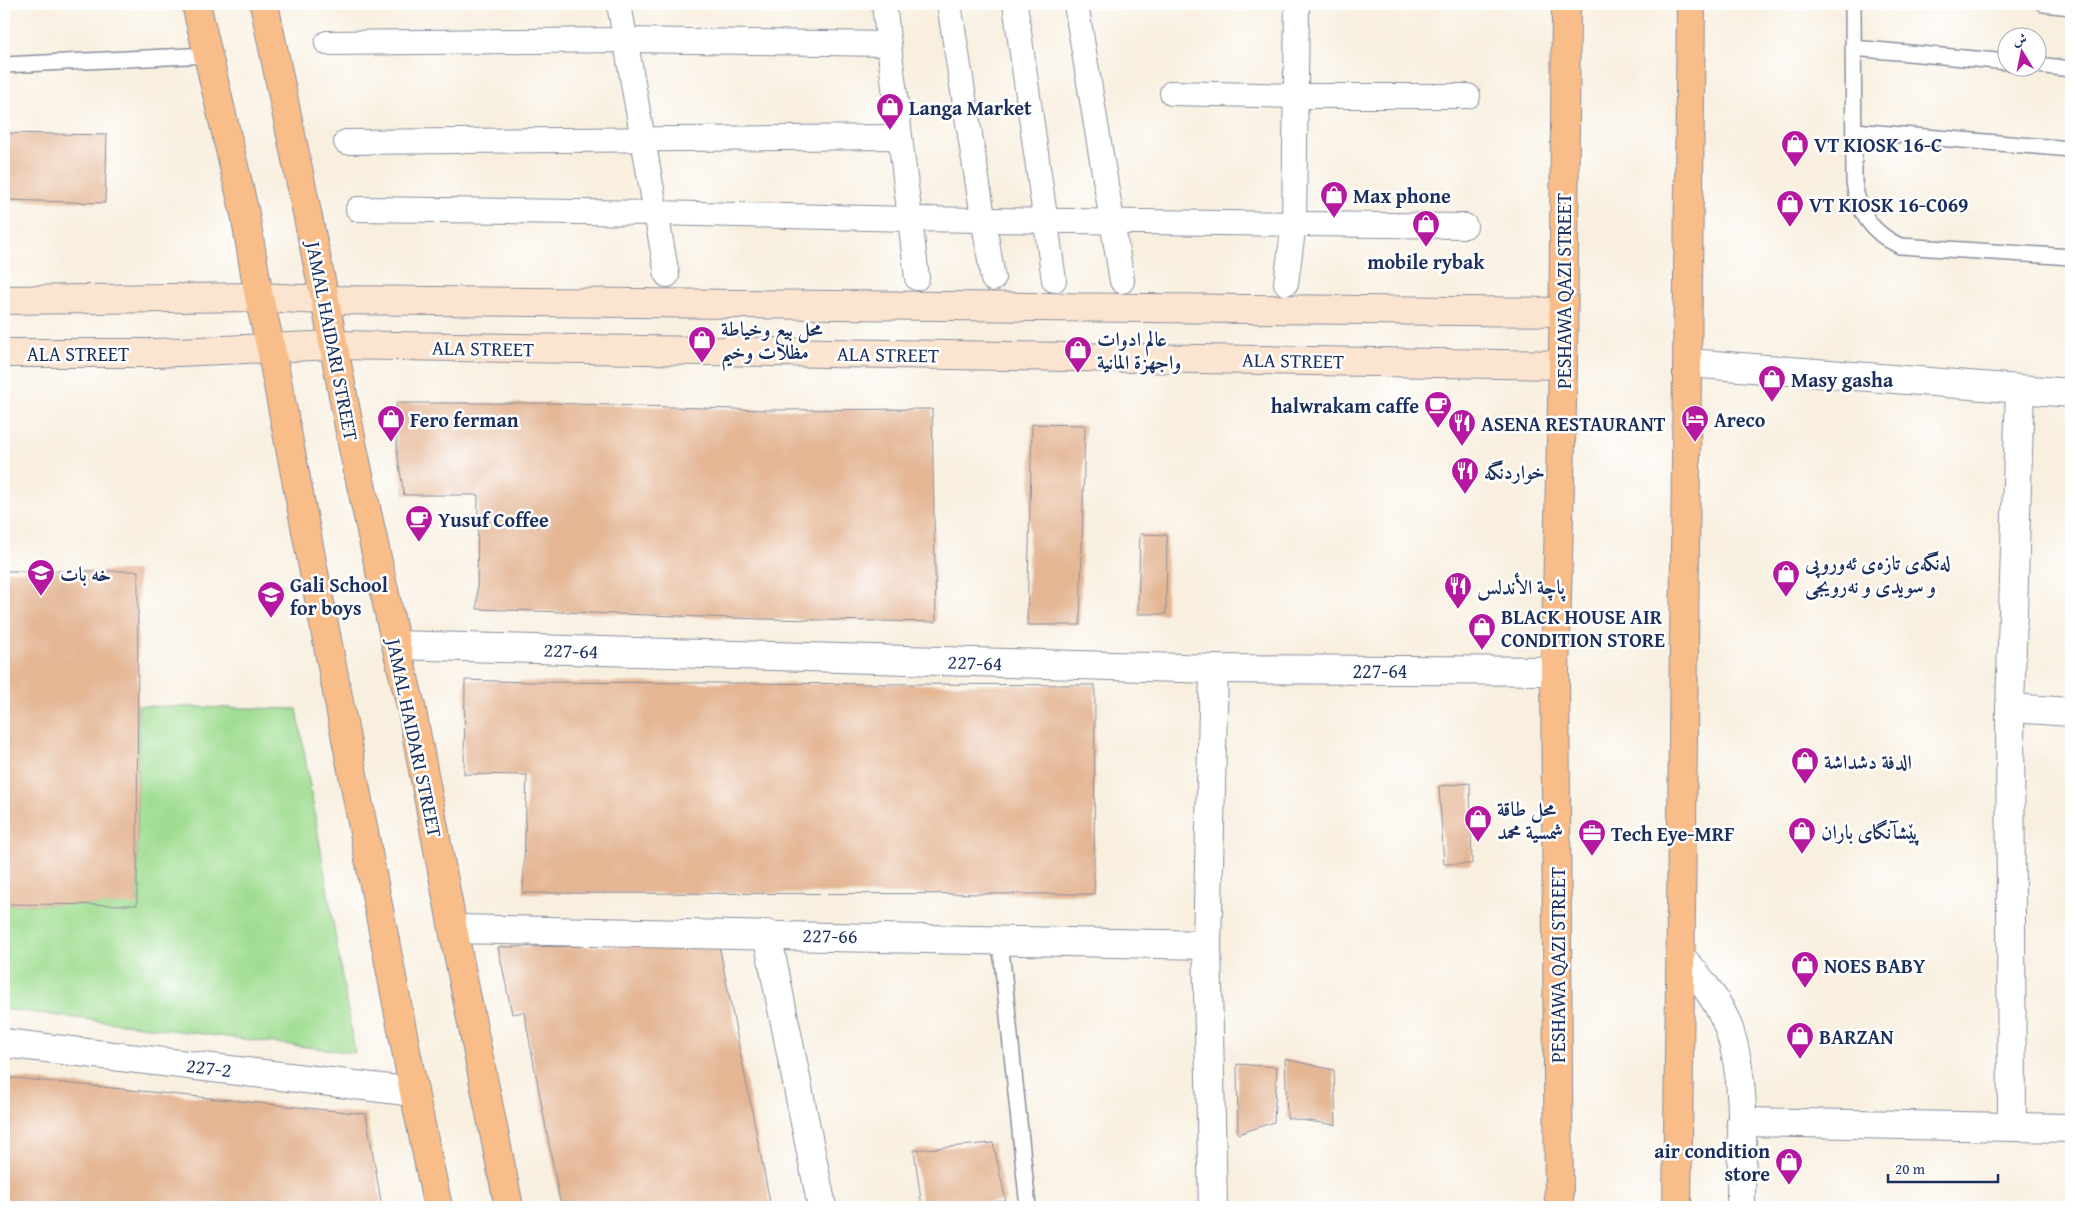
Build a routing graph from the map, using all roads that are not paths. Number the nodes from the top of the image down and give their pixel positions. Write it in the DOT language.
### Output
graph roads {
  1 [pos="196,4"];
  2 [pos="264,4"];
  3 [pos="620,4"];
  4 [pos="884,4"];
  5 [pos="949,4"];
  6 [pos="1015,4"];
  7 [pos="1076,4"];
  8 [pos="1297,4"];
  9 [pos="1566,4"];
  10 [pos="1691,4"];
  11 [pos="1853,4"];
  12 [pos="2044,4"];
  13 [pos="2071,7"];
  14 [pos="626,40"];
  15 [pos="327,43"];
  16 [pos="889,44"];
  17 [pos="1853,48"];
  18 [pos="208,55"];
  19 [pos="1998,61"];
  20 [pos="4,64"];
  21 [pos="2048,66"];
  22 [pos="2071,69"];
  23 [pos="1172,93"];
  24 [pos="1296,96"];
  25 [pos="1468,96"];
  26 [pos="1854,131"];
  27 [pos="900,137"];
  28 [pos="643,138"];
  29 [pos="346,142"];
  30 [pos="2071,149"];
  31 [pos="358,209"];
  32 [pos="656,213"];
  33 [pos="910,220"];
  34 [pos="982,220"];
  35 [pos="1045,221"];
  36 [pos="1112,222"];
  37 [pos="1294,224"];
  38 [pos="1465,226"];
  39 [pos="2071,258"];
  40 [pos="667,275"];
  41 [pos="917,278"];
  42 [pos="993,279"];
  43 [pos="1054,280"];
  44 [pos="1122,281"];
  45 [pos="1286,283"];
  46 [pos="258,297"];
  47 [pos="4,300"];
  48 [pos="326,300"];
  49 [pos="1563,312"];
  50 [pos="334,345"];
  51 [pos="271,349"];
  52 [pos="4,353"];
  53 [pos="1689,363"];
  54 [pos="1563,365"];
  55 [pos="2020,389"];
  56 [pos="2071,392"];
  57 [pos="396,645"];
  58 [pos="1214,669"];
  59 [pos="1555,671"];
  60 [pos="2010,708"];
  61 [pos="2071,712"];
  62 [pos="452,928"];
  63 [pos="767,934"];
  64 [pos="1000,940"];
  65 [pos="1207,945"];
  66 [pos="1680,956"];
  67 [pos="4,1043"];
  68 [pos="414,1092"];
  69 [pos="1741,1122"];
  70 [pos="2012,1126"];
  71 [pos="2071,1128"];
  72 [pos="438,1207"];
  73 [pos="509,1207"];
  74 [pos="822,1207"];
  75 [pos="1028,1207"];
  76 [pos="1213,1207"];
  77 [pos="1559,1207"];
  78 [pos="1677,1207"];
  79 [pos="1741,1207"];
  1 -- 18 [label="main road"];
  2 -- 48 [label="main road, JAMAL HAIDARI STREET"];
  3 -- 14 [label="street"];
  4 -- 16 [label="street"];
  5 -- 34 [label="street"];
  6 -- 35 [label="street"];
  7 -- 36 [label="street"];
  8 -- 24 [label="street"];
  9 -- 49 [label="main road, PESHAWA QAZI STREET"];
  10 -- 53 [label="main road"];
  11 -- 17 [label="lane"];
  12 -- 13 [label="lane"];
  14 -- 15 [label="street"];
  14 -- 16 [label="street"];
  14 -- 28 [label="street"];
  16 -- 27 [label="street"];
  17 -- 19 [label="lane"];
  17 -- 26 [label="lane"];
  18 -- 20 [label="lane"];
  18 -- 46 [label="main road"];
  21 -- 22 [label="lane"];
  23 -- 24 [label="street"];
  24 -- 25 [label="street"];
  24 -- 37 [label="street"];
  26 -- 30 [label="lane"];
  26 -- 39 [label="lane"];
  27 -- 28 [label="street"];
  27 -- 33 [label="street"];
  28 -- 29 [label="street"];
  28 -- 32 [label="street"];
  31 -- 32 [label="street"];
  32 -- 33 [label="street"];
  32 -- 40 [label="street"];
  33 -- 34 [label="street"];
  33 -- 41 [label="street"];
  34 -- 35 [label="street"];
  34 -- 42 [label="street"];
  35 -- 36 [label="street"];
  35 -- 43 [label="street"];
  36 -- 37 [label="street"];
  36 -- 44 [label="street"];
  37 -- 38 [label="street"];
  37 -- 45 [label="street"];
  46 -- 47 [label="main road"];
  46 -- 48 [label="main road"];
  46 -- 51 [label="main road"];
  48 -- 49 [label="main road"];
  48 -- 50 [label="main road, JAMAL HAIDARI STREET"];
  49 -- 54 [label="main road, PESHAWA QAZI STREET"];
  50 -- 51 [label="main road, ALA STREET"];
  50 -- 54 [label="main road, ALA STREET"];
  50 -- 57 [label="main road, JAMAL HAIDARI STREET"];
  51 -- 52 [label="main road, ALA STREET"];
  51 -- 68 [label="main road"];
  53 -- 55 [label="street"];
  53 -- 66 [label="main road"];
  54 -- 59 [label="main road, PESHAWA QAZI STREET"];
  55 -- 56 [label="street"];
  55 -- 60 [label="street"];
  57 -- 58 [label="street, 227-64"];
  57 -- 62 [label="main road, JAMAL HAIDARI STREET"];
  58 -- 59 [label="street, 227-64"];
  58 -- 65 [label="street"];
  59 -- 77 [label="main road, PESHAWA QAZI STREET"];
  60 -- 61 [label="street"];
  60 -- 70 [label="street"];
  62 -- 63 [label="street, 227-66"];
  62 -- 73 [label="main road, JAMAL HAIDARI STREET"];
  63 -- 64 [label="street, 227-66"];
  63 -- 74 [label="street"];
  64 -- 65 [label="street, 227-66"];
  64 -- 75 [label="lane"];
  65 -- 76 [label="street"];
  66 -- 69 [label="street"];
  66 -- 78 [label="main road"];
  67 -- 68 [label="street, 227-2"];
  68 -- 72 [label="main road"];
  69 -- 70 [label="street"];
  69 -- 79 [label="street"];
  70 -- 71 [label="street"];
}
